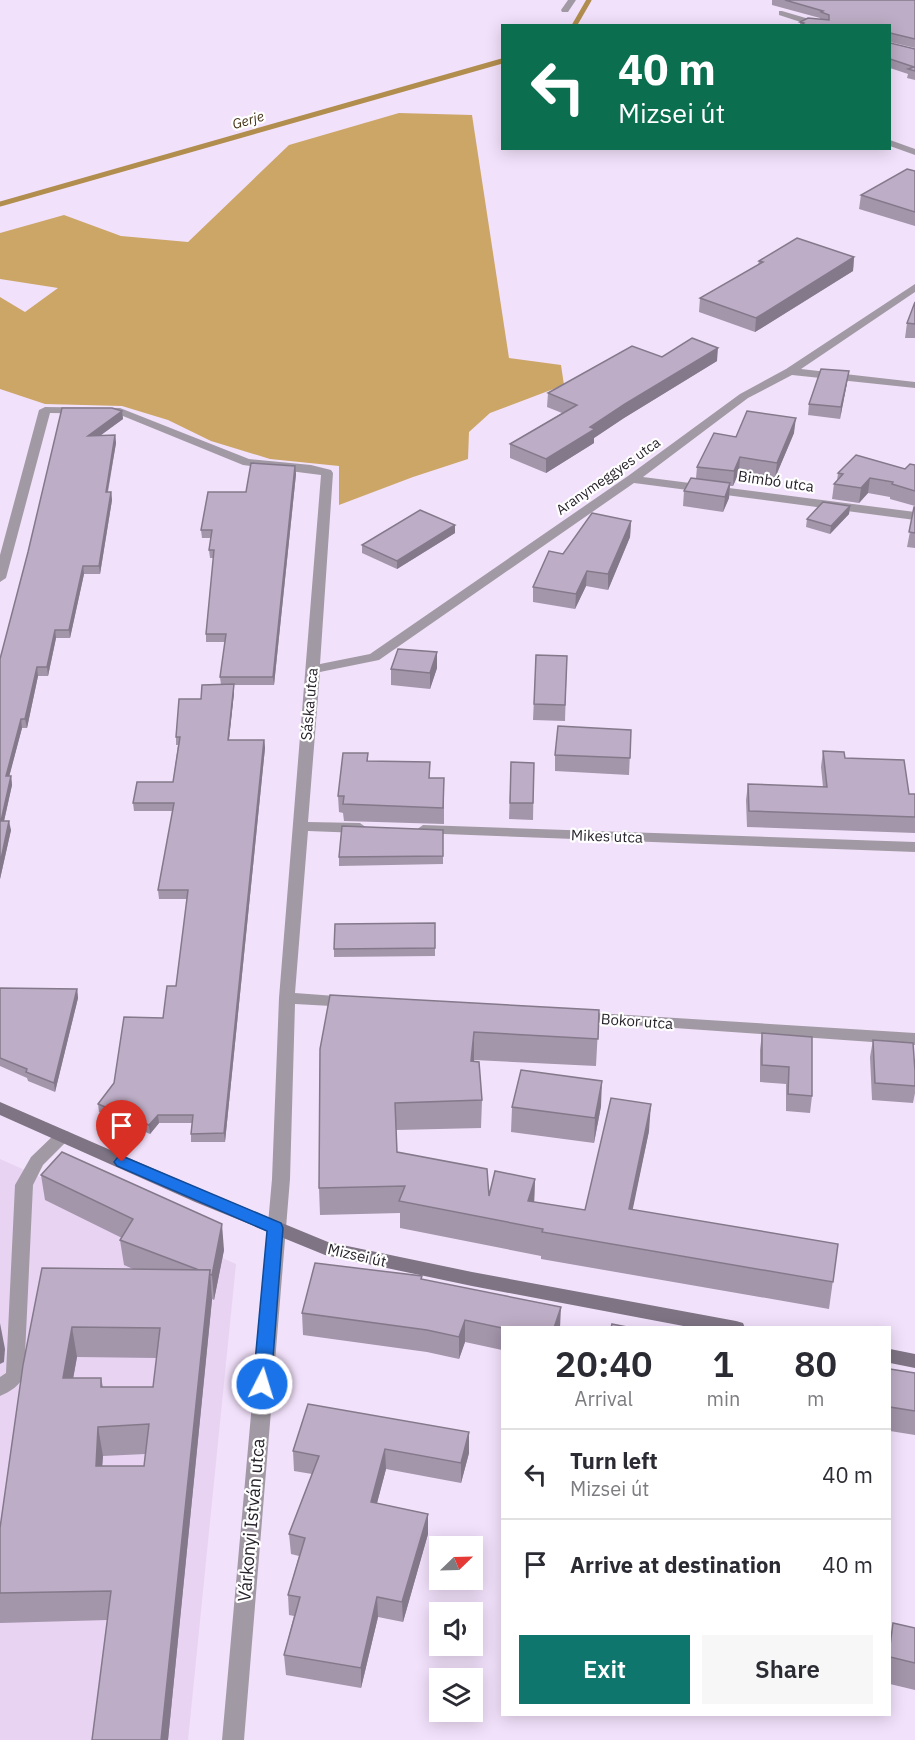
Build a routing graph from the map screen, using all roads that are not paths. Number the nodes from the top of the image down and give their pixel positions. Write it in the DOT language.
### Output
graph roads {
  1 [pos="572,0"];
  2 [pos="565,10"];
  3 [pos="782,13"];
  4 [pos="817,24"];
  5 [pos="891,143"];
  6 [pos="915,152"];
  7 [pos="915,287"];
  8 [pos="790,371"];
  9 [pos="915,385"];
  10 [pos="632,478"];
  11 [pos="915,516"];
  12 [pos="4,546"];
  13 [pos="0,578"];
  14 [pos="312,670"];
  15 [pos="300,826"];
  16 [pos="371,828"];
  17 [pos="406,829"];
  18 [pos="915,847"];
  19 [pos="287,999"];
  20 [pos="370,1004"];
  21 [pos="560,1016"];
  22 [pos="915,1039"];
  23 [pos="0,1108"];
  24 [pos="63,1136"];
  25 [pos="275,1228"];
  26 [pos="725,1326"];
  27 [pos="891,1356"];
  28 [pos="915,1361"];
  29 [pos="0,1388"];
  30 [pos="233,1740"];
  1 -- 2 [label="street"];
  3 -- 4 [label="street"];
  5 -- 6 [label="street"];
  7 -- 8 [label="street, Aranymeggyes utca"];
  8 -- 9 [label="street"];
  8 -- 10 [label="street, Aranymeggyes utca"];
  10 -- 11 [label="street, Bimbó utca"];
  10 -- 14 [label="street, Aranymeggyes utca"];
  12 -- 13 [label="street"];
  12 -- 14 [label="street, Sáska utca"];
  14 -- 15 [label="street, Sáska utca"];
  15 -- 16 [label="street"];
  15 -- 19 [label="street, Sáska utca"];
  17 -- 18 [label="street, Mikes utca"];
  19 -- 20 [label="street"];
  19 -- 25 [label="street, Sáska utca"];
  21 -- 22 [label="street, Bokor utca"];
  23 -- 24 [label="main road, Mizsei út"];
  24 -- 25 [label="main road, Mizsei út"];
  24 -- 29 [label="street"];
  25 -- 26 [label="main road, Mizsei út"];
  25 -- 30 [label="street, Várkonyi István utca"];
  27 -- 28 [label="main road"];
}
